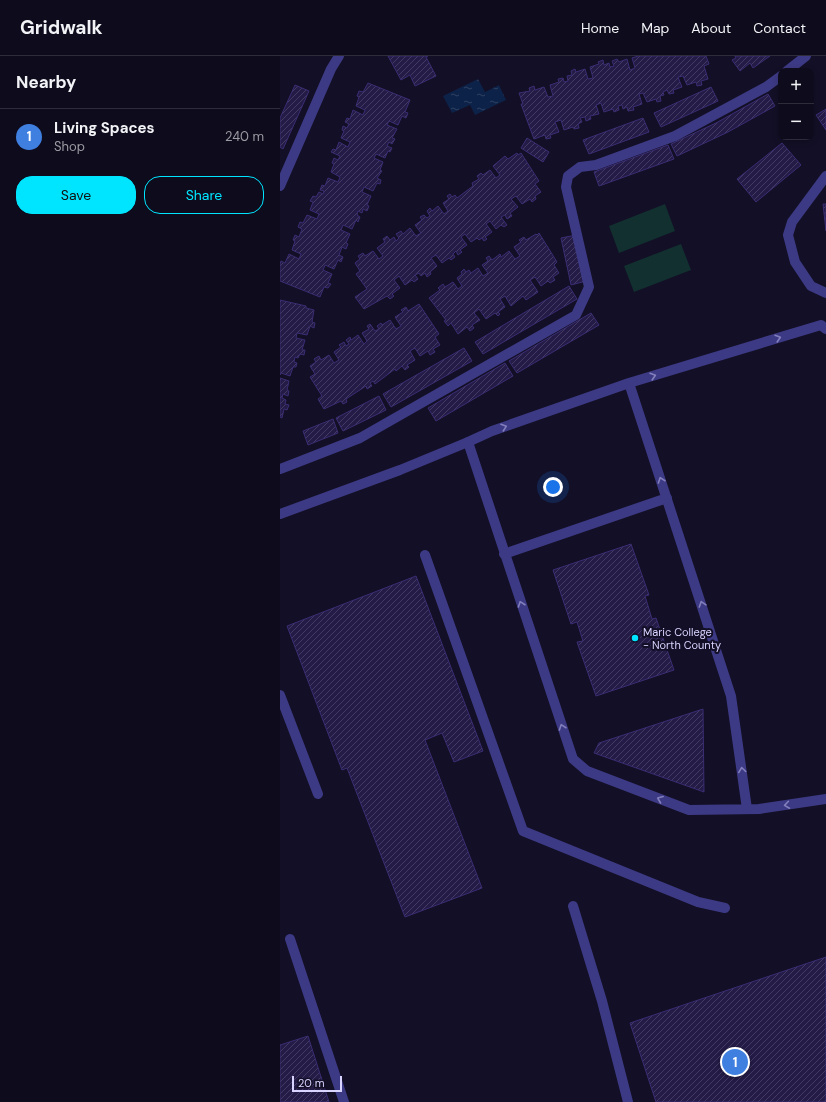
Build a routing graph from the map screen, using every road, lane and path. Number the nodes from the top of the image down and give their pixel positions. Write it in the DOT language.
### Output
graph roads {
  1 [pos="339,56"];
  2 [pos="806,56"];
  3 [pos="791,68"];
  4 [pos="778,78"];
  5 [pos="826,176"];
  6 [pos="280,186"];
  7 [pos="826,293"];
  8 [pos="826,329"];
  9 [pos="629,384"];
  10 [pos="468,442"];
  11 [pos="280,469"];
  12 [pos="667,498"];
  13 [pos="280,514"];
  14 [pos="504,554"];
  15 [pos="425,555"];
  16 [pos="280,695"];
  17 [pos="318,794"];
  18 [pos="826,799"];
  19 [pos="747,809"];
  20 [pos="573,906"];
  21 [pos="725,908"];
  22 [pos="290,939"];
  23 [pos="344,1102"];
  24 [pos="628,1102"];
  1 -- 6 [label="street"];
  2 -- 3 [label="street"];
  4 -- 11 [label="street"];
  5 -- 7 [label="street"];
  9 -- 8 [label="street, one-way"];
  10 -- 9 [label="street, one-way"];
  12 -- 9 [label="street, one-way"];
  10 -- 13 [label="street"];
  10 -- 14 [label="street"];
  12 -- 14 [label="street"];
  19 -- 12 [label="street, one-way"];
  19 -- 14 [label="street, one-way"];
  15 -- 21 [label="street"];
  16 -- 17 [label="street"];
  18 -- 19 [label="street, one-way"];
  20 -- 24 [label="street"];
  22 -- 23 [label="street"];
}
